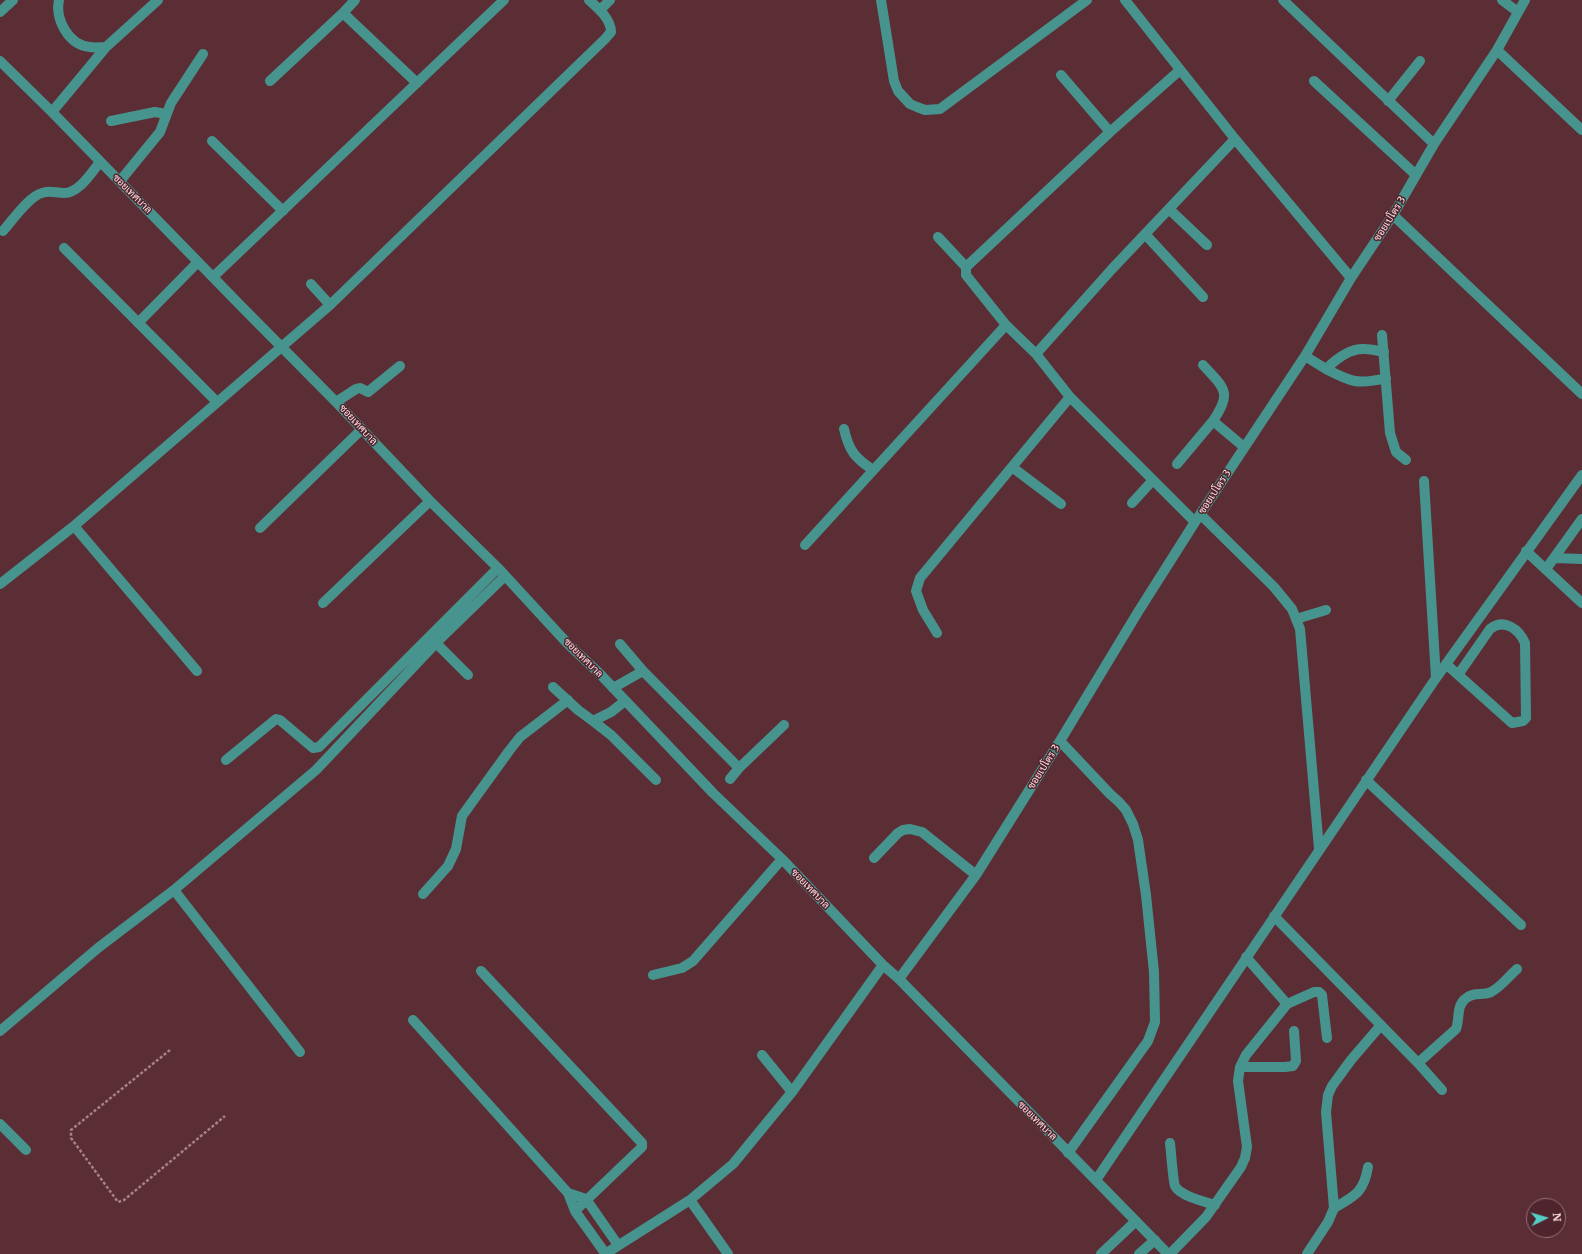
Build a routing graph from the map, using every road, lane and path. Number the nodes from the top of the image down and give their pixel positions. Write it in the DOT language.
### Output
graph roads {
  1 [pos="13,0"];
  2 [pos="49,0"];
  3 [pos="158,0"];
  4 [pos="355,0"];
  5 [pos="504,0"];
  6 [pos="589,0"];
  7 [pos="610,0"];
  8 [pos="881,0"];
  9 [pos="1087,0"];
  10 [pos="1125,0"];
  11 [pos="1283,0"];
  12 [pos="1502,0"];
  13 [pos="1525,0"];
  14 [pos="58,4"];
  15 [pos="600,10"];
  16 [pos="0,12"];
  17 [pos="1518,12"];
  18 [pos="343,13"];
  19 [pos="106,47"];
  20 [pos="1497,50"];
  21 [pos="203,54"];
  22 [pos="1420,61"];
  23 [pos="0,62"];
  24 [pos="1180,70"];
  25 [pos="1061,75"];
  26 [pos="270,81"];
  27 [pos="1314,81"];
  28 [pos="416,83"];
  29 [pos="1388,101"];
  30 [pos="52,112"];
  31 [pos="166,114"];
  32 [pos="111,121"];
  33 [pos="1582,130"];
  34 [pos="1110,132"];
  35 [pos="1235,139"];
  36 [pos="212,141"];
  37 [pos="1434,144"];
  38 [pos="100,162"];
  39 [pos="1416,176"];
  40 [pos="120,181"];
  41 [pos="1169,209"];
  42 [pos="283,211"];
  43 [pos="1393,214"];
  44 [pos="3,231"];
  45 [pos="1145,234"];
  46 [pos="938,237"];
  47 [pos="1207,245"];
  48 [pos="64,248"];
  49 [pos="198,262"];
  50 [pos="966,267"];
  51 [pos="213,277"];
  52 [pos="1352,278"];
  53 [pos="311,284"];
  54 [pos="1203,297"];
  55 [pos="330,305"];
  56 [pos="138,323"];
  57 [pos="1006,324"];
  58 [pos="1382,335"];
  59 [pos="281,346"];
  60 [pos="1384,352"];
  61 [pos="1036,354"];
  62 [pos="1305,356"];
  63 [pos="1204,365"];
  64 [pos="400,366"];
  65 [pos="1326,369"];
  66 [pos="1386,378"];
  67 [pos="1582,394"];
  68 [pos="1070,397"];
  69 [pos="217,402"];
  70 [pos="336,402"];
  71 [pos="1212,421"];
  72 [pos="362,429"];
  73 [pos="844,429"];
  74 [pos="1244,447"];
  75 [pos="1406,460"];
  76 [pos="1177,464"];
  77 [pos="1012,467"];
  78 [pos="873,470"];
  79 [pos="1582,475"];
  80 [pos="1153,480"];
  81 [pos="1424,480"];
  82 [pos="430,501"];
  83 [pos="1061,504"];
  84 [pos="1132,504"];
  85 [pos="1198,518"];
  86 [pos="1582,519"];
  87 [pos="74,526"];
  88 [pos="260,528"];
  89 [pos="805,545"];
  90 [pos="1526,551"];
  91 [pos="1554,558"];
  92 [pos="1582,559"];
  93 [pos="498,568"];
  94 [pos="1546,569"];
  95 [pos="504,576"];
  96 [pos="0,584"];
  97 [pos="323,603"];
  98 [pos="1582,603"];
  99 [pos="1326,610"];
  100 [pos="1296,619"];
  101 [pos="937,633"];
  102 [pos="436,643"];
  103 [pos="620,644"];
  104 [pos="1446,664"];
  105 [pos="197,671"];
  106 [pos="643,671"];
  107 [pos="468,675"];
  108 [pos="1458,675"];
  109 [pos="1436,678"];
  110 [pos="553,687"];
  111 [pos="613,688"];
  112 [pos="568,700"];
  113 [pos="625,701"];
  114 [pos="593,721"];
  115 [pos="784,725"];
  116 [pos="1060,741"];
  117 [pos="226,760"];
  118 [pos="739,768"];
  119 [pos="730,779"];
  120 [pos="656,780"];
  121 [pos="1366,780"];
  122 [pos="1319,849"];
  123 [pos="874,858"];
  124 [pos="782,860"];
  125 [pos="976,875"];
  126 [pos="174,890"];
  127 [pos="423,894"];
  128 [pos="1274,916"];
  129 [pos="1521,925"];
  130 [pos="1246,957"];
  131 [pos="883,965"];
  132 [pos="1517,969"];
  133 [pos="481,971"];
  134 [pos="653,975"];
  135 [pos="899,979"];
  136 [pos="1288,1004"];
  137 [pos="413,1020"];
  138 [pos="1381,1025"];
  139 [pos="0,1031"];
  140 [pos="1294,1031"];
  141 [pos="1327,1038"];
  142 [pos="170,1050"];
  143 [pos="300,1052"];
  144 [pos="762,1055"];
  145 [pos="1418,1063"];
  146 [pos="1240,1067"];
  147 [pos="1442,1090"];
  148 [pos="792,1092"];
  149 [pos="225,1116"];
  150 [pos="0,1124"];
  151 [pos="1170,1142"];
  152 [pos="26,1150"];
  153 [pos="1068,1153"];
  154 [pos="1368,1167"];
  155 [pos="1096,1180"];
  156 [pos="568,1193"];
  157 [pos="586,1199"];
  158 [pos="690,1200"];
  159 [pos="1215,1205"];
  160 [pos="1334,1208"];
  161 [pos="575,1211"];
  162 [pos="1136,1221"];
  163 [pos="1155,1240"];
  164 [pos="618,1245"];
  165 [pos="605,1254"];
  166 [pos="728,1254"];
  167 [pos="1101,1254"];
  168 [pos="1139,1254"];
  169 [pos="1169,1254"];
  170 [pos="1307,1254"];
  1 -- 16 [label="street"];
  2 -- 14 [label="street"];
  3 -- 19 [label="street"];
  4 -- 18 [label="street"];
  5 -- 28 [label="street"];
  6 -- 15 [label="street"];
  7 -- 15 [label="street"];
  8 -- 9 [label="street"];
  10 -- 24 [label="street"];
  11 -- 29 [label="street"];
  12 -- 17 [label="street"];
  13 -- 17 [label="street, ซอยเปโตร 3"];
  14 -- 19 [label="street"];
  15 -- 55 [label="street"];
  17 -- 20 [label="street, ซอยเปโตร 3"];
  18 -- 26 [label="street"];
  18 -- 28 [label="street"];
  19 -- 30 [label="street"];
  20 -- 33 [label="street"];
  20 -- 37 [label="street, ซอยเปโตร 3"];
  21 -- 31 [label="street"];
  22 -- 29 [label="street"];
  23 -- 30 [label="street, ซอยเทศบาล"];
  24 -- 34 [label="street"];
  24 -- 35 [label="street"];
  25 -- 34 [label="street"];
  27 -- 39 [label="street"];
  28 -- 42 [label="street"];
  29 -- 37 [label="street"];
  30 -- 38 [label="street, ซอยเทศบาล"];
  31 -- 32 [label="street"];
  31 -- 40 [label="street"];
  34 -- 50 [label="street"];
  35 -- 41 [label="street"];
  35 -- 52 [label="street"];
  36 -- 42 [label="street"];
  37 -- 39 [label="street, ซอยเปโตร 3"];
  38 -- 40 [label="street, ซอยเทศบาล"];
  38 -- 44 [label="street"];
  39 -- 43 [label="street, ซอยเปโตร 3"];
  40 -- 49 [label="street, ซอยเทศบาล"];
  41 -- 45 [label="street"];
  41 -- 47 [label="street"];
  42 -- 51 [label="street"];
  43 -- 52 [label="street, ซอยเปโตร 3"];
  43 -- 67 [label="street"];
  45 -- 54 [label="street"];
  45 -- 61 [label="street"];
  46 -- 50 [label="street"];
  48 -- 56 [label="street"];
  49 -- 51 [label="street, ซอยเทศบาล"];
  49 -- 56 [label="street"];
  50 -- 57 [label="street"];
  51 -- 59 [label="street, ซอยเทศบาล"];
  52 -- 62 [label="street, ซอยเปโตร 3"];
  53 -- 55 [label="street"];
  55 -- 59 [label="street"];
  56 -- 69 [label="street"];
  57 -- 61 [label="street"];
  57 -- 78 [label="street"];
  58 -- 60 [label="street"];
  59 -- 69 [label="street"];
  59 -- 70 [label="street, ซอยเทศบาล"];
  60 -- 65 [label="street"];
  60 -- 66 [label="street"];
  61 -- 68 [label="street"];
  62 -- 65 [label="street"];
  62 -- 74 [label="street, ซอยเปโตร 3"];
  63 -- 71 [label="street"];
  64 -- 70 [label="street"];
  65 -- 66 [label="street"];
  66 -- 75 [label="street"];
  68 -- 77 [label="street"];
  68 -- 80 [label="street"];
  69 -- 87 [label="street"];
  70 -- 72 [label="street, ซอยเทศบาล"];
  71 -- 74 [label="street"];
  71 -- 76 [label="street"];
  72 -- 82 [label="street, ซอยเทศบาล"];
  72 -- 88 [label="street"];
  73 -- 78 [label="street"];
  74 -- 85 [label="street, ซอยเปโตร 3"];
  77 -- 83 [label="street"];
  77 -- 101 [label="street"];
  78 -- 89 [label="street"];
  79 -- 90 [label="street"];
  80 -- 84 [label="street"];
  80 -- 85 [label="street"];
  81 -- 109 [label="street"];
  82 -- 93 [label="street, ซอยเทศบาล"];
  82 -- 97 [label="street"];
  85 -- 100 [label="street"];
  85 -- 116 [label="street, ซอยเปโตร 3"];
  86 -- 91 [label="street"];
  87 -- 96 [label="street"];
  87 -- 105 [label="street"];
  90 -- 94 [label="street"];
  90 -- 104 [label="street"];
  91 -- 92 [label="street"];
  91 -- 94 [label="street"];
  93 -- 95 [label="street, ซอยเทศบาล"];
  93 -- 117 [label="street"];
  94 -- 98 [label="street"];
  95 -- 102 [label="street"];
  95 -- 111 [label="street, ซอยเทศบาล"];
  99 -- 100 [label="street"];
  100 -- 122 [label="street"];
  102 -- 107 [label="street"];
  102 -- 126 [label="street"];
  103 -- 106 [label="street"];
  104 -- 108 [label="street"];
  104 -- 109 [label="street"];
  106 -- 111 [label="street"];
  106 -- 118 [label="street"];
  108 -- 108 [label="street"];
  109 -- 121 [label="street"];
  110 -- 112 [label="street"];
  111 -- 113 [label="street, ซอยเทศบาล"];
  112 -- 114 [label="street"];
  112 -- 127 [label="street"];
  113 -- 114 [label="street"];
  113 -- 124 [label="street, ซอยเทศบาล"];
  114 -- 120 [label="street"];
  115 -- 118 [label="street"];
  116 -- 125 [label="street, ซอยเปโตร 3"];
  116 -- 153 [label="street"];
  118 -- 119 [label="street"];
  121 -- 122 [label="street"];
  121 -- 129 [label="street"];
  122 -- 128 [label="street"];
  123 -- 125 [label="street"];
  124 -- 131 [label="street, ซอยเทศบาล"];
  124 -- 134 [label="street"];
  125 -- 135 [label="street, ซอยเปโตร 3"];
  126 -- 139 [label="street"];
  126 -- 143 [label="street"];
  128 -- 130 [label="street"];
  128 -- 138 [label="street"];
  130 -- 136 [label="street"];
  130 -- 155 [label="street"];
  131 -- 135 [label="street, ซอยเทศบาล"];
  131 -- 148 [label="street"];
  132 -- 145 [label="street"];
  133 -- 157 [label="street"];
  135 -- 153 [label="street, ซอยเทศบาล"];
  136 -- 141 [label="street"];
  136 -- 146 [label="street"];
  137 -- 156 [label="street"];
  138 -- 145 [label="street"];
  138 -- 160 [label="street"];
  140 -- 146 [label="street"];
  142 -- 149 [label="path"];
  144 -- 148 [label="street"];
  145 -- 147 [label="street"];
  146 -- 159 [label="street"];
  148 -- 158 [label="street"];
  150 -- 152 [label="street"];
  151 -- 159 [label="street"];
  153 -- 155 [label="street, ซอยเทศบาล"];
  154 -- 160 [label="street"];
  155 -- 162 [label="street, ซอยเทศบาล"];
  156 -- 157 [label="street"];
  156 -- 161 [label="street"];
  157 -- 161 [label="street"];
  157 -- 164 [label="street"];
  158 -- 164 [label="street"];
  158 -- 166 [label="street"];
  159 -- 169 [label="street"];
  160 -- 170 [label="street"];
  161 -- 165 [label="street"];
  162 -- 163 [label="street, ซอยเทศบาล"];
  162 -- 167 [label="street"];
  163 -- 168 [label="street"];
  163 -- 169 [label="street, ซอยเทศบาล"];
  164 -- 165 [label="street"];
}
